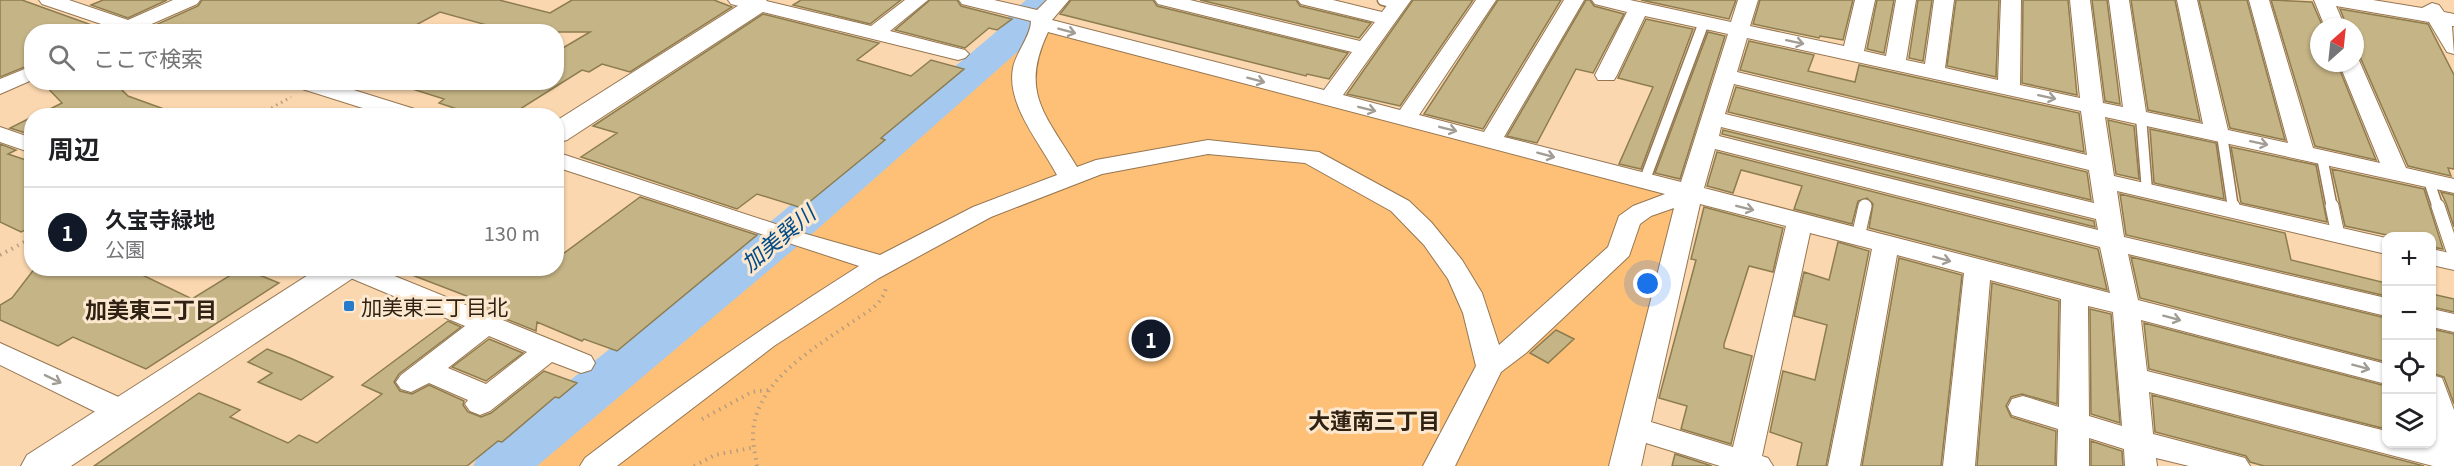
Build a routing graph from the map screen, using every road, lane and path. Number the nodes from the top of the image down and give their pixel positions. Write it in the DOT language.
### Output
graph roads {
  1 [pos="49,0"];
  2 [pos="190,0"];
  3 [pos="918,0"];
  4 [pos="969,0"];
  5 [pos="1059,0"];
  6 [pos="1165,0"];
  7 [pos="1308,0"];
  8 [pos="1486,0"];
  9 [pos="1574,0"];
  10 [pos="1607,0"];
  11 [pos="1748,0"];
  12 [pos="1865,0"];
  13 [pos="1906,0"];
  14 [pos="1944,0"];
  15 [pos="2011,0"];
  16 [pos="2080,0"];
  17 [pos="2119,0"];
  18 [pos="2187,0"];
  19 [pos="2259,0"];
  20 [pos="2324,0"];
  21 [pos="2338,0"];
  22 [pos="753,2"];
  23 [pos="1393,6"];
  24 [pos="1651,7"];
  25 [pos="2439,13"];
  26 [pos="1036,14"];
  27 [pos="2332,18"];
  28 [pos="1704,22"];
  29 [pos="114,24"];
  30 [pos="142,24"];
  31 [pos="1738,30"];
  32 [pos="875,33"];
  33 [pos="2454,48"];
  34 [pos="1366,49"];
  35 [pos="958,54"];
  36 [pos="1852,55"];
  37 [pos="1895,64"];
  38 [pos="2354,72"];
  39 [pos="1934,73"];
  40 [pos="1606,75"];
  41 [pos="1724,75"];
  42 [pos="24,76"];
  43 [pos="0,87"];
  44 [pos="2009,89"];
  45 [pos="298,90"];
  46 [pos="328,90"];
  47 [pos="1329,99"];
  48 [pos="2091,107"];
  49 [pos="270,108"];
  50 [pos="387,108"];
  51 [pos="2138,117"];
  52 [pos="1406,118"];
  53 [pos="564,129"];
  54 [pos="1709,129"];
  55 [pos="0,134"];
  56 [pos="2219,134"];
  57 [pos="1490,140"];
  58 [pos="24,143"];
  59 [pos="2312,155"];
  60 [pos="564,162"];
  61 [pos="2101,173"];
  62 [pos="2396,173"];
  63 [pos="1069,175"];
  64 [pos="2429,181"];
  65 [pos="1644,182"];
  66 [pos="2454,186"];
  67 [pos="2147,191"];
  68 [pos="1690,194"];
  69 [pos="1865,206"];
  70 [pos="2234,211"];
  71 [pos="2108,214"];
  72 [pos="1800,222"];
  73 [pos="2338,235"];
  74 [pos="1858,237"];
  75 [pos="24,242"];
  76 [pos="2112,242"];
  77 [pos="1886,243"];
  78 [pos="2382,245"];
  79 [pos="2454,254"];
  80 [pos="0,255"];
  81 [pos="2436,258"];
  82 [pos="2454,262"];
  83 [pos="881,264"];
  84 [pos="1978,268"];
  85 [pos="332,276"];
  86 [pos="369,276"];
  87 [pos="2075,294"];
  88 [pos="2126,306"];
  89 [pos="2382,306"];
  90 [pos="2436,319"];
  91 [pos="2454,323"];
  92 [pos="486,324"];
  93 [pos="549,350"];
  94 [pos="0,353"];
  95 [pos="581,363"];
  96 [pos="1490,366"];
  97 [pos="2382,373"];
  98 [pos="2133,378"];
  99 [pos="2436,386"];
  100 [pos="769,390"];
  101 [pos="2454,391"];
  102 [pos="2435,394"];
  103 [pos="2024,407"];
  104 [pos="123,412"];
  105 [pos="2073,423"];
  106 [pos="693,424"];
  107 [pos="1635,428"];
  108 [pos="751,448"];
  109 [pos="2140,454"];
  110 [pos="2454,460"];
  111 [pos="1751,464"];
  112 [pos="41,466"];
  113 [pos="596,466"];
  114 [pos="694,466"];
  115 [pos="757,466"];
  116 [pos="1439,466"];
  117 [pos="1625,466"];
  118 [pos="1844,466"];
  119 [pos="1959,466"];
  120 [pos="2073,466"];
  121 [pos="2234,466"];
  1 -- 29 [label="street"];
  2 -- 30 [label="street"];
  3 -- 32 [label="street"];
  4 -- 26 [label="street"];
  5 -- 26 [label="street"];
  6 -- 34 [label="street"];
  7 -- 23 [label="street"];
  8 -- 52 [label="street"];
  9 -- 57 [label="street"];
  10 -- 24 [label="street"];
  11 -- 31 [label="street"];
  12 -- 36 [label="street"];
  13 -- 37 [label="street"];
  14 -- 39 [label="street"];
  15 -- 44 [label="street"];
  16 -- 48 [label="street"];
  17 -- 51 [label="street"];
  18 -- 56 [label="street"];
  19 -- 59 [label="street"];
  20 -- 27 [label="street"];
  21 -- 25 [label="street"];
  22 -- 32 [label="street"];
  22 -- 53 [label="street"];
  23 -- 34 [label="street"];
  24 -- 28 [label="street"];
  24 -- 40 [label="street"];
  25 -- 33 [label="street"];
  26 -- 47 [label="street, one-way"];
  26 -- 63 [label="street"];
  28 -- 31 [label="street"];
  28 -- 65 [label="lane"];
  31 -- 36 [label="street, one-way"];
  31 -- 41 [label="street"];
  32 -- 35 [label="street"];
  34 -- 47 [label="street"];
  36 -- 37 [label="street"];
  37 -- 39 [label="street"];
  38 -- 62 [label="street"];
  39 -- 44 [label="street"];
  41 -- 54 [label="street"];
  41 -- 61 [label="street"];
  42 -- 43 [label="street"];
  44 -- 48 [label="street, one-way"];
  45 -- 49 [label="path"];
  46 -- 50 [label="street"];
  47 -- 52 [label="street, one-way"];
  48 -- 51 [label="street"];
  48 -- 61 [label="street"];
  51 -- 56 [label="street"];
  51 -- 67 [label="lane"];
  52 -- 57 [label="street, one-way"];
  54 -- 68 [label="street"];
  54 -- 71 [label="street"];
  54 -- 76 [label="street"];
  55 -- 58 [label="street"];
  56 -- 59 [label="street, one-way"];
  56 -- 70 [label="lane"];
  57 -- 65 [label="street, one-way"];
  59 -- 62 [label="street"];
  59 -- 73 [label="lane"];
  60 -- 83 [label="street"];
  61 -- 67 [label="street"];
  61 -- 71 [label="street"];
  62 -- 64 [label="street"];
  63 -- 83 [label="street"];
  63 -- 96 [label="street"];
  64 -- 66 [label="street"];
  64 -- 79 [label="lane"];
  65 -- 68 [label="street"];
  67 -- 70 [label="street"];
  68 -- 72 [label="street, one-way"];
  68 -- 96 [label="street"];
  68 -- 107 [label="street"];
  69 -- 74 [label="lane"];
  70 -- 73 [label="street"];
  71 -- 76 [label="street"];
  72 -- 74 [label="street"];
  72 -- 111 [label="street"];
  73 -- 78 [label="street"];
  74 -- 77 [label="street"];
  75 -- 80 [label="path"];
  76 -- 88 [label="street"];
  76 -- 89 [label="street"];
  77 -- 84 [label="street, one-way"];
  77 -- 118 [label="street"];
  81 -- 82 [label="street"];
  83 -- 100 [label="path"];
  83 -- 113 [label="street"];
  84 -- 87 [label="street"];
  84 -- 119 [label="street"];
  85 -- 104 [label="street"];
  86 -- 92 [label="street"];
  87 -- 88 [label="street"];
  87 -- 105 [label="street"];
  88 -- 97 [label="street, one-way"];
  88 -- 98 [label="street"];
  90 -- 91 [label="street"];
  92 -- 93 [label="street"];
  92 -- 93 [label="street"];
  93 -- 95 [label="street"];
  94 -- 104 [label="street, one-way"];
  96 -- 116 [label="street"];
  98 -- 109 [label="street"];
  98 -- 110 [label="street"];
  99 -- 101 [label="street"];
  100 -- 106 [label="path"];
  100 -- 108 [label="path"];
  102 -- 110 [label="street"];
  103 -- 105 [label="street"];
  104 -- 112 [label="street"];
  105 -- 109 [label="street"];
  105 -- 120 [label="street"];
  107 -- 111 [label="street"];
  107 -- 117 [label="street"];
  108 -- 114 [label="path"];
  108 -- 115 [label="path"];
  109 -- 121 [label="street"];
}
